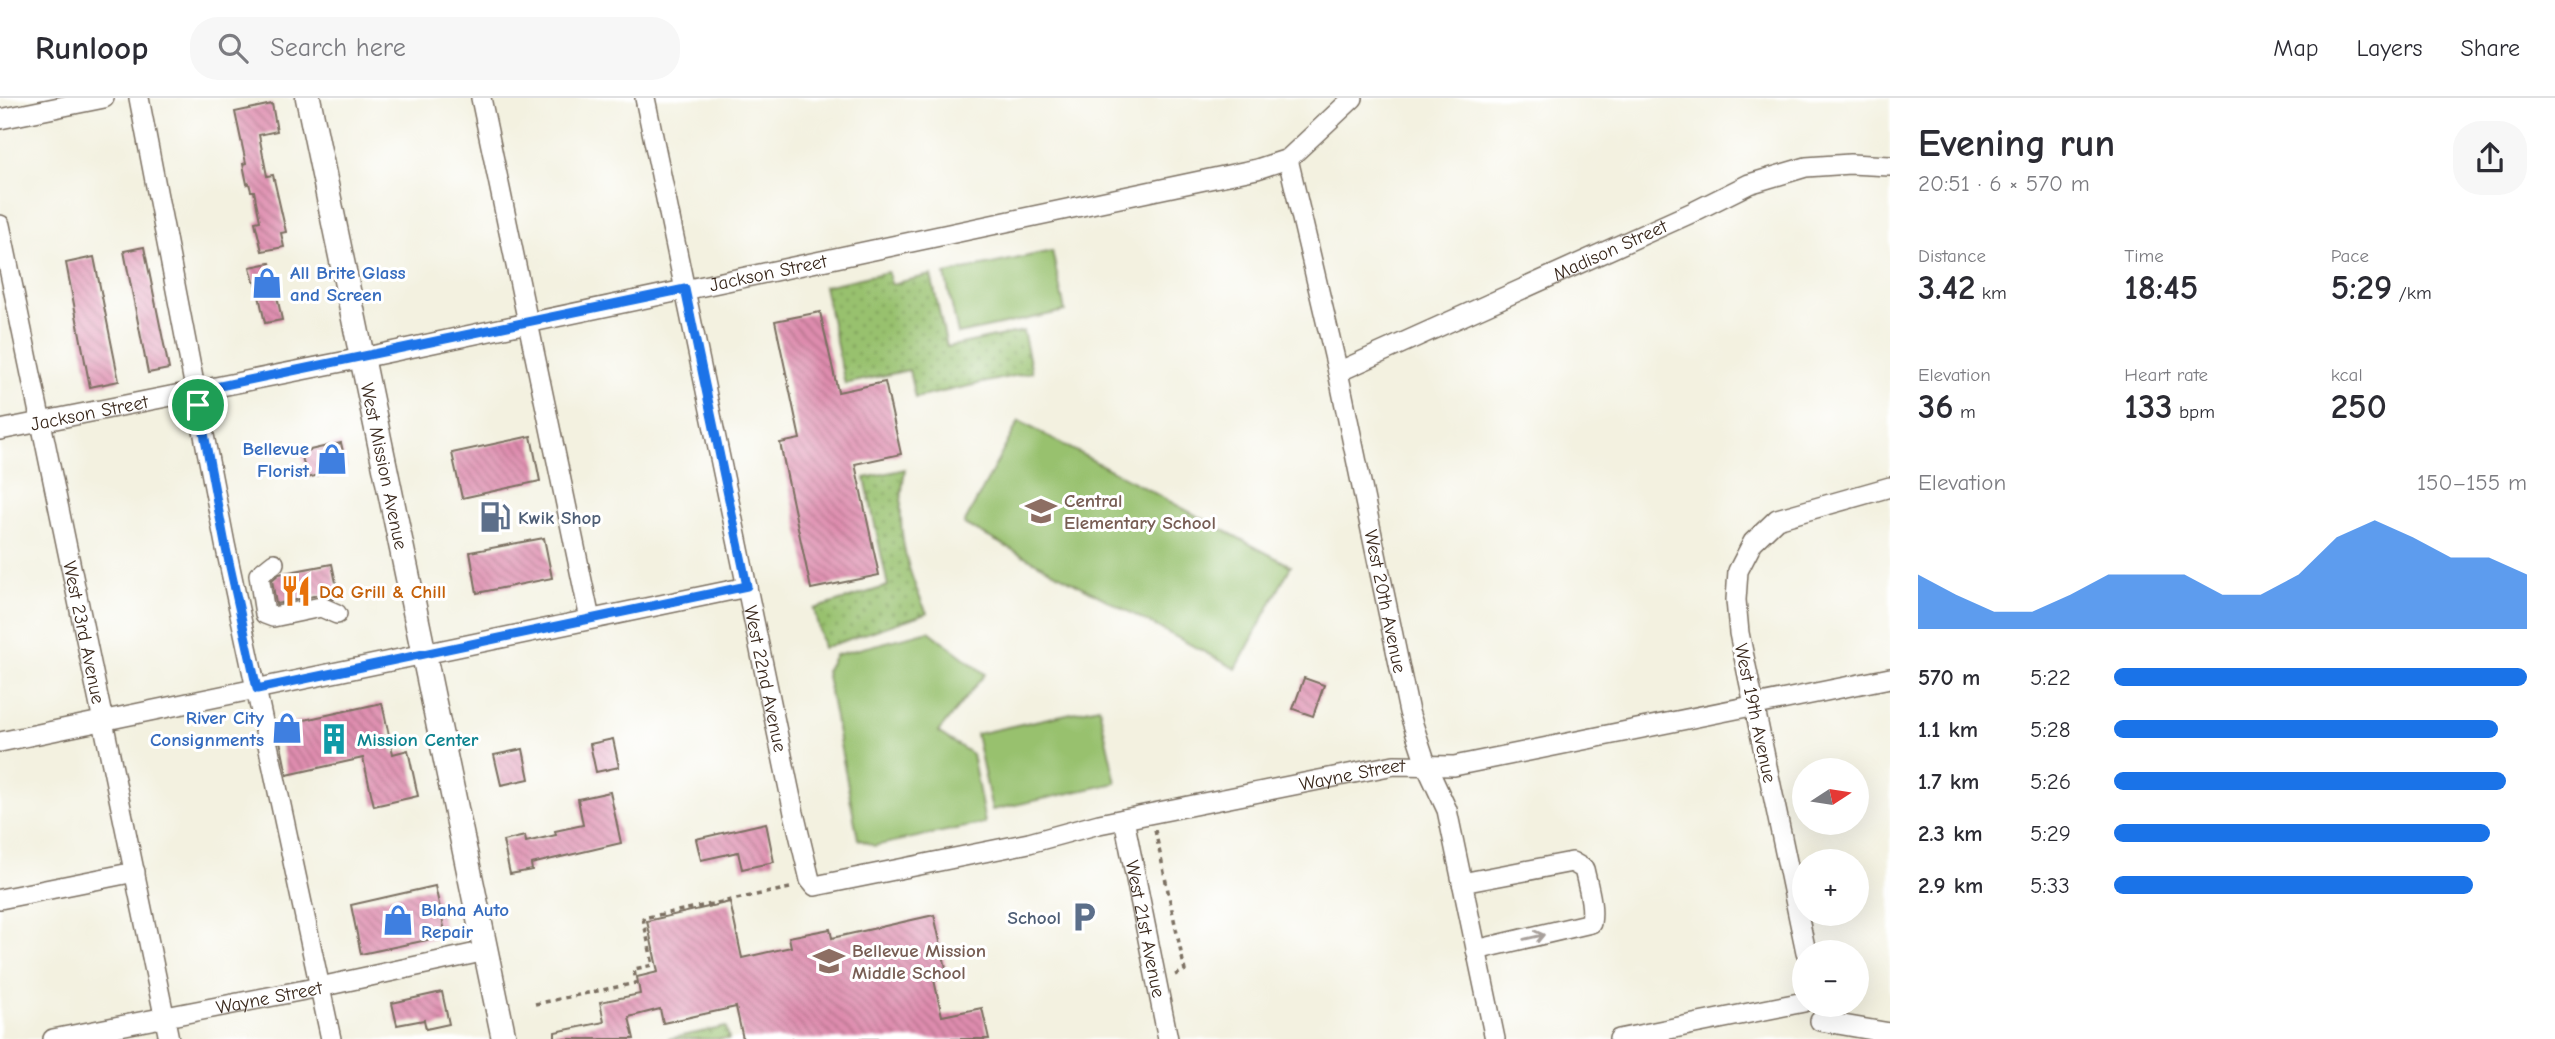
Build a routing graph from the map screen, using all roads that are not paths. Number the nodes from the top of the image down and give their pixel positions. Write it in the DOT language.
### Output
graph roads {
  1 [pos="104,98"];
  2 [pos="139,98"];
  3 [pos="309,98"];
  4 [pos="481,98"];
  5 [pos="645,98"];
  6 [pos="1353,98"];
  7 [pos="0,119"];
  8 [pos="1288,159"];
  9 [pos="1890,166"];
  10 [pos="0,225"];
  11 [pos="5,273"];
  12 [pos="685,289"];
  13 [pos="527,323"];
  14 [pos="362,358"];
  15 [pos="1339,372"];
  16 [pos="196,391"];
  17 [pos="41,422"];
  18 [pos="0,430"];
  19 [pos="1890,487"];
  20 [pos="274,563"];
  21 [pos="747,586"];
  22 [pos="337,614"];
  23 [pos="590,620"];
  24 [pos="424,655"];
  25 [pos="1890,678"];
  26 [pos="257,689"];
  27 [pos="1754,705"];
  28 [pos="102,721"];
  29 [pos="0,742"];
  30 [pos="1427,767"];
  31 [pos="1124,819"];
  32 [pos="135,873"];
  33 [pos="1462,883"];
  34 [pos="815,886"];
  35 [pos="0,899"];
  36 [pos="1803,940"];
  37 [pos="1476,950"];
  38 [pos="485,951"];
  39 [pos="320,987"];
  40 [pos="1792,1004"];
  41 [pos="165,1017"];
  42 [pos="1820,1021"];
  43 [pos="1890,1033"];
  44 [pos="53,1039"];
  45 [pos="169,1039"];
  46 [pos="331,1039"];
  47 [pos="503,1039"];
  48 [pos="1168,1039"];
  49 [pos="1495,1039"];
  50 [pos="1619,1039"];
  1 -- 7 [label="street"];
  2 -- 16 [label="street"];
  3 -- 14 [label="main road, West Mission Avenue"];
  4 -- 13 [label="street"];
  5 -- 12 [label="street, West 22nd Avenue"];
  6 -- 8 [label="street"];
  8 -- 12 [label="street, Jackson Street"];
  8 -- 15 [label="street, West 20th Avenue"];
  9 -- 15 [label="street, Madison Street"];
  10 -- 11 [label="street, West 23rd Avenue"];
  11 -- 17 [label="street, West 23rd Avenue"];
  12 -- 13 [label="street, Jackson Street"];
  12 -- 21 [label="street, West 22nd Avenue"];
  13 -- 14 [label="street, Jackson Street"];
  13 -- 23 [label="street"];
  14 -- 16 [label="street, Jackson Street"];
  14 -- 24 [label="main road, West Mission Avenue"];
  15 -- 30 [label="street, West 20th Avenue"];
  16 -- 17 [label="street, Jackson Street"];
  16 -- 26 [label="street"];
  17 -- 18 [label="street, Jackson Street"];
  17 -- 28 [label="street, West 23rd Avenue"];
  19 -- 27 [label="street, West 19th Avenue"];
  20 -- 22 [label="street"];
  21 -- 23 [label="street"];
  21 -- 34 [label="street, West 22nd Avenue"];
  23 -- 24 [label="street"];
  24 -- 26 [label="street"];
  24 -- 38 [label="main road, West Mission Avenue"];
  25 -- 27 [label="street, Wayne Street"];
  26 -- 28 [label="street"];
  26 -- 39 [label="street"];
  27 -- 30 [label="street, Wayne Street"];
  27 -- 36 [label="street, West 19th Avenue"];
  28 -- 29 [label="street"];
  28 -- 32 [label="street, West 23rd Avenue"];
  30 -- 31 [label="street, Wayne Street"];
  30 -- 33 [label="street, West 20th Avenue"];
  31 -- 34 [label="street, Wayne Street"];
  31 -- 48 [label="street, West 21st Avenue"];
  32 -- 35 [label="street"];
  32 -- 41 [label="street, West 23rd Avenue"];
  33 -- 37 [label="street, West 20th Avenue"];
  37 -- 33 [label="street, one-way"];
  37 -- 49 [label="street, West 20th Avenue"];
  38 -- 39 [label="street, Wayne Street"];
  38 -- 47 [label="main road, West Mission Avenue"];
  39 -- 41 [label="street, Wayne Street"];
  39 -- 46 [label="street"];
  40 -- 50 [label="street"];
  41 -- 44 [label="street, Wayne Street"];
  41 -- 45 [label="street, West 23rd Avenue"];
  42 -- 43 [label="street"];
}
